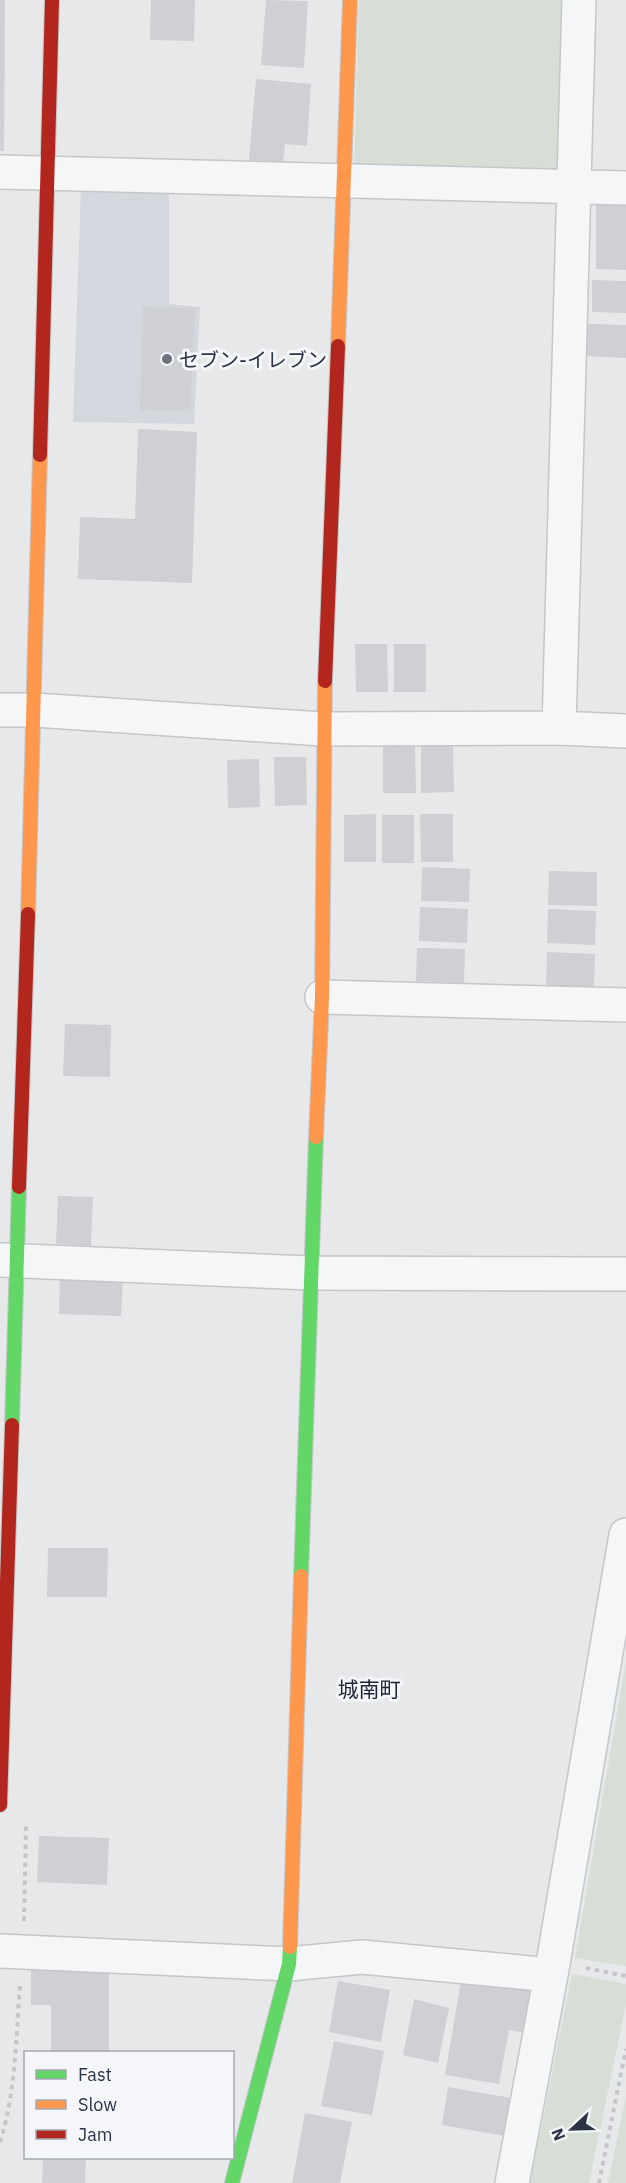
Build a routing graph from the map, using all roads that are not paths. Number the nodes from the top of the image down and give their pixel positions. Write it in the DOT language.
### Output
graph roads {
  1 [pos="52,0"];
  2 [pos="350,0"];
  3 [pos="579,0"];
  4 [pos="0,172"];
  5 [pos="46,172"];
  6 [pos="345,182"];
  7 [pos="573,187"];
  8 [pos="626,188"];
  9 [pos="0,710"];
  10 [pos="34,710"];
  11 [pos="559,728"];
  12 [pos="323,729"];
  13 [pos="626,730"];
  14 [pos="322,997"];
  15 [pos="626,1005"];
  16 [pos="8,1260"];
  17 [pos="310,1273"];
  18 [pos="626,1274"];
  19 [pos="626,1535"];
  20 [pos="0,1805"];
  21 [pos="0,1950"];
  22 [pos="289,1964"];
  23 [pos="552,1968"];
  24 [pos="232,2183"];
  25 [pos="512,2183"];
  1 -- 5 [label="street"];
  2 -- 6 [label="street"];
  3 -- 7 [label="street"];
  4 -- 5 [label="street"];
  5 -- 6 [label="street"];
  5 -- 10 [label="street"];
  6 -- 7 [label="street"];
  6 -- 12 [label="street"];
  7 -- 8 [label="street"];
  7 -- 11 [label="street"];
  9 -- 10 [label="street"];
  10 -- 12 [label="street"];
  10 -- 16 [label="street"];
  11 -- 12 [label="street"];
  11 -- 13 [label="street"];
  12 -- 14 [label="street"];
  14 -- 15 [label="street"];
  14 -- 17 [label="street"];
  16 -- 17 [label="street"];
  16 -- 20 [label="street"];
  17 -- 18 [label="street"];
  17 -- 22 [label="street"];
  19 -- 23 [label="street"];
  21 -- 22 [label="street"];
  22 -- 23 [label="street"];
  22 -- 24 [label="street"];
  23 -- 25 [label="street"];
}
